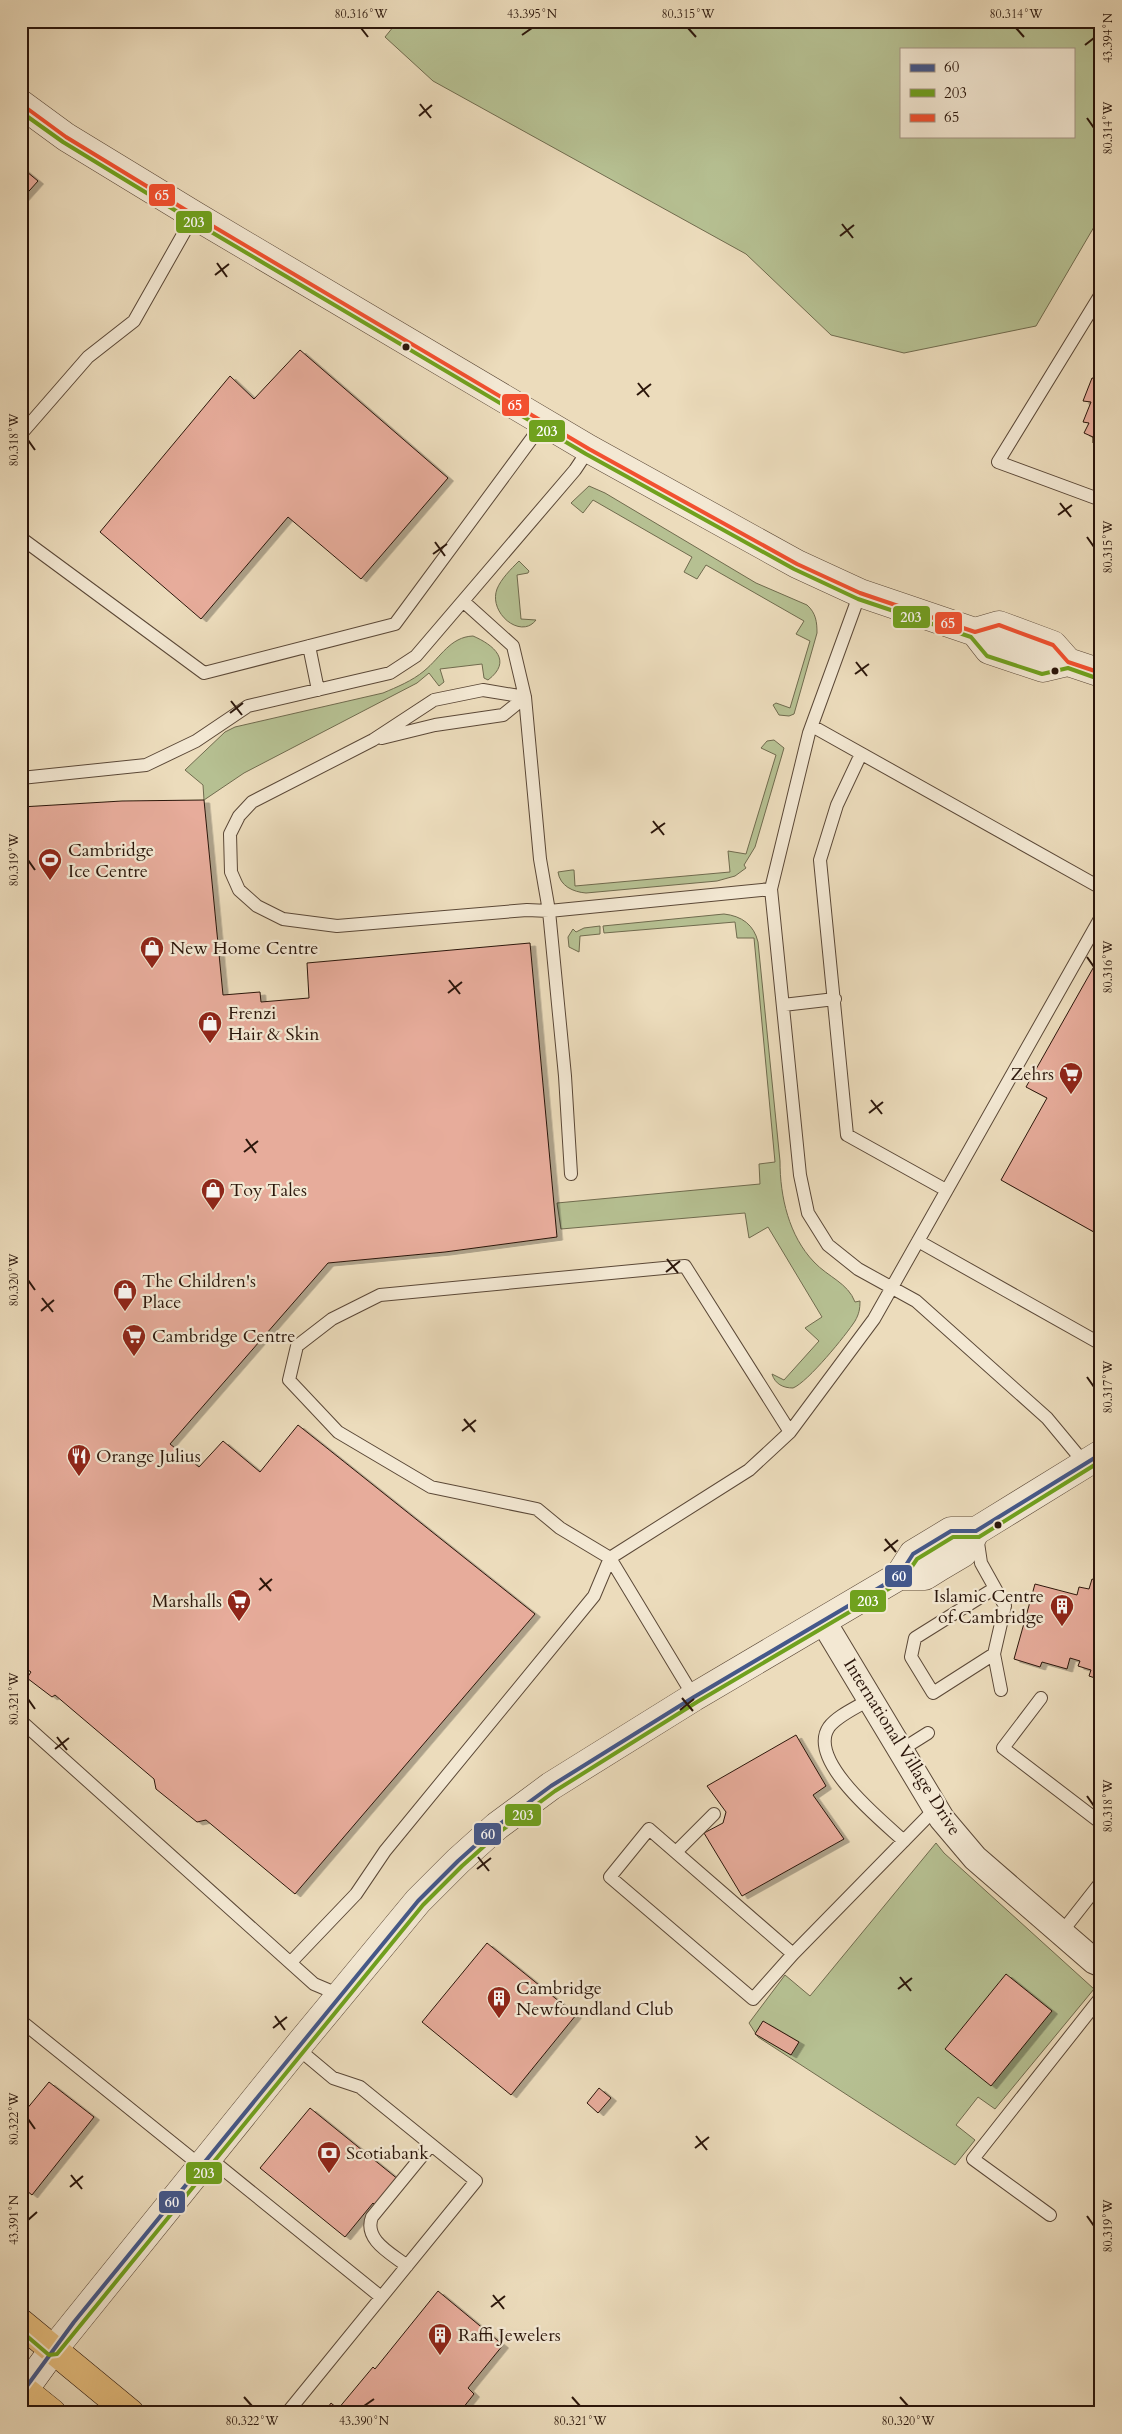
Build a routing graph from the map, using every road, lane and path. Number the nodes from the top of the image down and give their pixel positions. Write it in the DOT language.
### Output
graph roads {
  1 [pos="21,104"];
  2 [pos="194,215"];
  3 [pos="1101,294"];
  4 [pos="544,422"];
  5 [pos="21,434"];
  6 [pos="589,449"];
  7 [pos="1101,500"];
  8 [pos="21,538"];
  9 [pos="860,593"];
  10 [pos="464,602"];
  11 [pos="309,646"];
  12 [pos="1101,674"];
  13 [pos="318,690"];
  14 [pos="525,697"];
  15 [pos="812,726"];
  16 [pos="373,740"];
  17 [pos="861,754"];
  18 [pos="21,778"];
  19 [pos="771,888"];
  20 [pos="1101,888"];
  21 [pos="549,911"];
  22 [pos="1101,917"];
  23 [pos="834,999"];
  24 [pos="783,1005"];
  25 [pos="571,1174"];
  26 [pos="946,1190"];
  27 [pos="918,1241"];
  28 [pos="891,1288"];
  29 [pos="1101,1344"];
  30 [pos="790,1432"];
  31 [pos="1094,1459"];
  32 [pos="976,1531"];
  33 [pos="610,1558"];
  34 [pos="995,1588"];
  35 [pos="823,1621"];
  36 [pos="994,1654"];
  37 [pos="1001,1690"];
  38 [pos="694,1697"];
  39 [pos="1041,1698"];
  40 [pos="870,1699"];
  41 [pos="21,1721"];
  42 [pos="928,1733"];
  43 [pos="901,1750"];
  44 [pos="936,1808"];
  45 [pos="714,1814"];
  46 [pos="1101,1823"];
  47 [pos="904,1841"];
  48 [pos="676,1852"];
  49 [pos="1101,1882"];
  50 [pos="1061,1933"];
  51 [pos="793,1954"];
  52 [pos="291,1962"];
  53 [pos="1101,1964"];
  54 [pos="340,1995"];
  55 [pos="1101,1997"];
  56 [pos="21,2021"];
  57 [pos="296,2047"];
  58 [pos="431,2145"];
  59 [pos="204,2161"];
  60 [pos="1050,2215"];
  61 [pos="407,2266"];
  62 [pos="381,2298"];
  63 [pos="21,2323"];
  64 [pos="54,2350"];
  65 [pos="22,2390"];
  66 [pos="52,2413"];
  67 [pos="130,2413"];
  68 [pos="287,2413"];
  1 -- 2 [label="street"];
  2 -- 4 [label="street"];
  2 -- 5 [label="lane"];
  3 -- 7 [label="lane"];
  4 -- 6 [label="street"];
  4 -- 11 [label="lane"];
  6 -- 9 [label="street"];
  6 -- 10 [label="lane"];
  8 -- 11 [label="lane"];
  9 -- 12 [label="street"];
  9 -- 15 [label="lane"];
  10 -- 13 [label="lane"];
  10 -- 14 [label="lane"];
  11 -- 13 [label="lane"];
  13 -- 18 [label="lane"];
  14 -- 16 [label="lane"];
  14 -- 16 [label="lane"];
  14 -- 21 [label="lane"];
  15 -- 17 [label="lane"];
  15 -- 19 [label="lane"];
  16 -- 21 [label="lane"];
  17 -- 20 [label="lane"];
  17 -- 23 [label="lane"];
  19 -- 21 [label="lane"];
  19 -- 24 [label="lane"];
  21 -- 25 [label="lane"];
  22 -- 26 [label="lane"];
  23 -- 24 [label="lane"];
  23 -- 26 [label="lane"];
  24 -- 28 [label="lane"];
  26 -- 27 [label="lane"];
  27 -- 28 [label="lane"];
  27 -- 29 [label="lane"];
  28 -- 30 [label="lane"];
  28 -- 31 [label="lane"];
  30 -- 33 [label="lane"];
  30 -- 33 [label="lane"];
  31 -- 32 [label="street"];
  32 -- 34 [label="lane"];
  32 -- 35 [label="street"];
  33 -- 38 [label="lane"];
  33 -- 52 [label="lane"];
  34 -- 36 [label="lane"];
  34 -- 36 [label="lane"];
  35 -- 38 [label="street"];
  35 -- 40 [label="street, International Village Drive"];
  36 -- 37 [label="lane"];
  38 -- 54 [label="street"];
  39 -- 46 [label="lane"];
  40 -- 43 [label="street, International Village Drive"];
  40 -- 47 [label="lane"];
  41 -- 52 [label="lane"];
  42 -- 43 [label="lane"];
  43 -- 44 [label="street, International Village Drive"];
  44 -- 47 [label="lane"];
  44 -- 50 [label="street, International Village Drive"];
  45 -- 48 [label="lane"];
  47 -- 51 [label="lane"];
  48 -- 51 [label="lane"];
  48 -- 51 [label="lane"];
  49 -- 50 [label="lane"];
  50 -- 53 [label="street, International Village Drive"];
  52 -- 54 [label="lane"];
  54 -- 57 [label="street"];
  55 -- 60 [label="lane"];
  56 -- 59 [label="lane"];
  57 -- 58 [label="lane"];
  57 -- 59 [label="street"];
  58 -- 61 [label="lane"];
  58 -- 61 [label="lane"];
  59 -- 62 [label="lane"];
  59 -- 64 [label="street"];
  61 -- 62 [label="lane"];
  62 -- 68 [label="lane"];
  63 -- 64 [label="main road"];
  64 -- 65 [label="street"];
  64 -- 67 [label="main road"];
  65 -- 66 [label="main road"];
}
